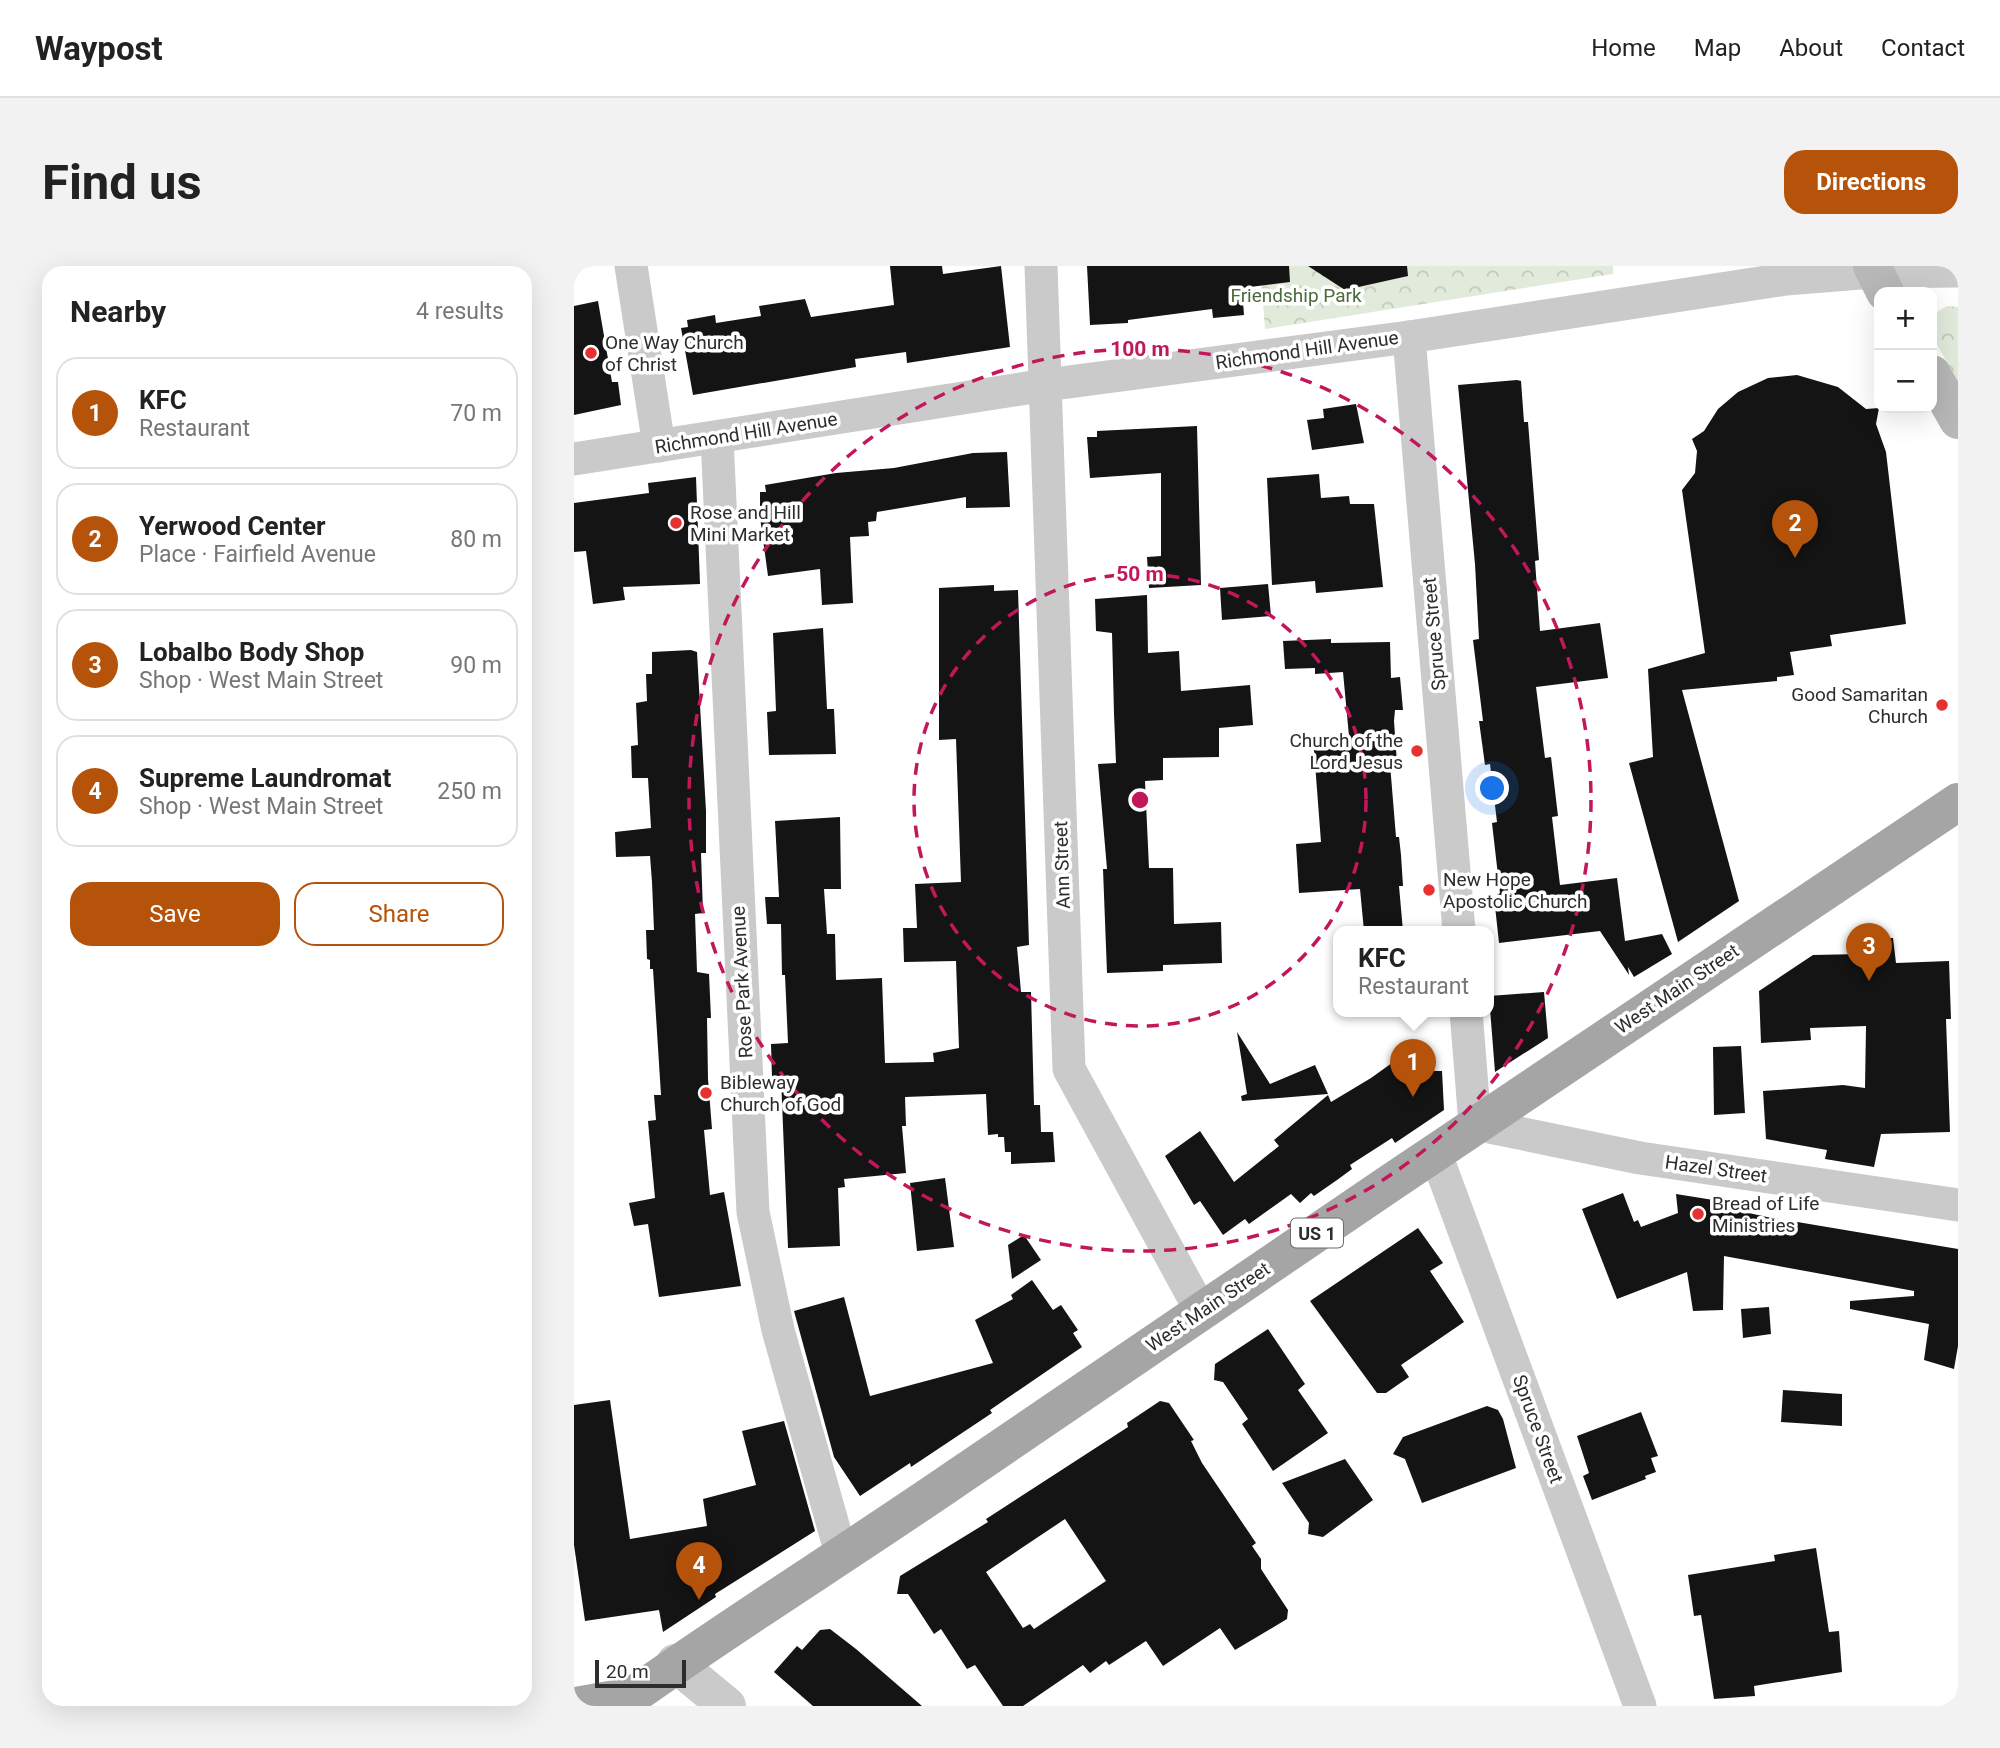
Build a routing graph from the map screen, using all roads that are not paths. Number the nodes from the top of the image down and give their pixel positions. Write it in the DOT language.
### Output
graph roads {
  1 [pos="631,266"];
  2 [pos="1041,266"];
  3 [pos="1958,271"];
  4 [pos="1877,277"];
  5 [pos="1409,337"];
  6 [pos="1937,383"];
  7 [pos="1046,385"];
  8 [pos="1958,420"];
  9 [pos="717,438"];
  10 [pos="659,446"];
  11 [pos="574,459"];
  12 [pos="1958,802"];
  13 [pos="1459,926"];
  14 [pos="1466,1017"];
  15 [pos="1475,1125"];
  16 [pos="1435,1152"];
  17 [pos="1958,1205"];
  18 [pos="1201,1311"];
  19 [pos="842,1557"];
  20 [pos="675,1663"];
  21 [pos="625,1701"];
  22 [pos="576,1706"];
  23 [pos="727,1706"];
  24 [pos="1640,1706"];
  1 -- 10 [label="street"];
  2 -- 7 [label="street, Ann Street"];
  3 -- 4 [label="street, Richmond Hill Avenue"];
  4 -- 5 [label="street, Richmond Hill Avenue"];
  5 -- 7 [label="street, Richmond Hill Avenue"];
  5 -- 13 [label="street, Spruce Street"];
  6 -- 8 [label="main road"];
  7 -- 9 [label="street, Richmond Hill Avenue"];
  7 -- 18 [label="street, Ann Street"];
  9 -- 10 [label="street, Richmond Hill Avenue"];
  9 -- 19 [label="street, Rose Park Avenue"];
  10 -- 11 [label="street, Richmond Hill Avenue"];
  12 -- 15 [label="main road, West Main Street / US 1"];
  14 -- 15 [label="street"];
  15 -- 16 [label="main road, West Main Street / US 1"];
  15 -- 17 [label="street, Hazel Street"];
  16 -- 18 [label="main road, West Main Street / US 1"];
  16 -- 24 [label="street, Spruce Street"];
  18 -- 19 [label="main road, West Main Street / US 1"];
  19 -- 20 [label="main road, West Main Street / US 1"];
  20 -- 21 [label="main road, West Main Street / US 1"];
  20 -- 23 [label="street"];
  21 -- 22 [label="main road, West Main Street / US 1"];
}
